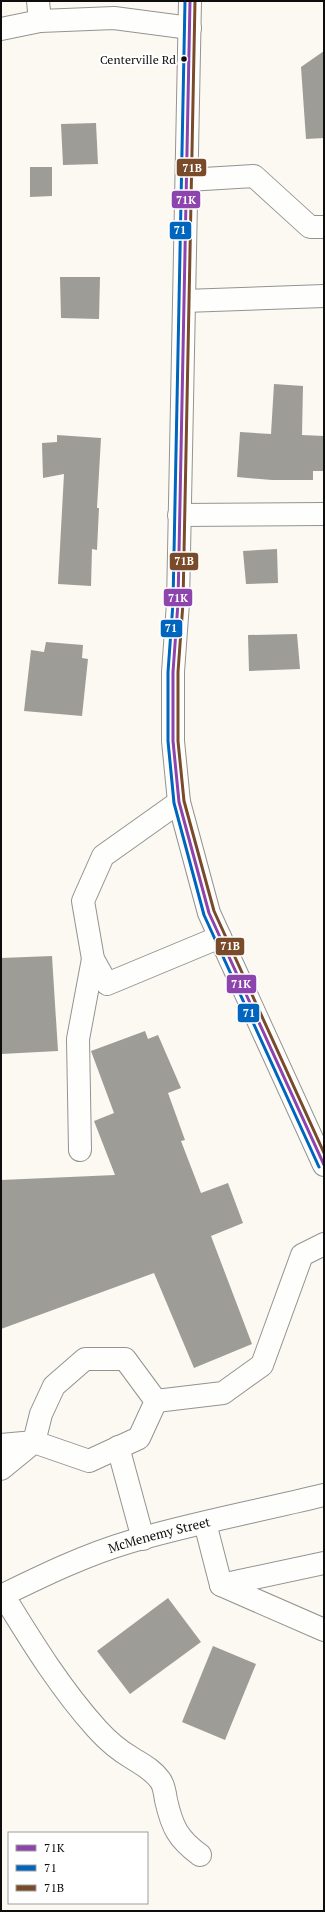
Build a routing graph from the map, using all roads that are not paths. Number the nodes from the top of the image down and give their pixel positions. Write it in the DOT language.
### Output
graph roads {
  1 [pos="190,1"];
  2 [pos="88,10"];
  3 [pos="118,10"];
  4 [pos="39,11"];
  5 [pos="190,28"];
  6 [pos="1,29"];
  7 [pos="187,180"];
  8 [pos="324,227"];
  9 [pos="324,296"];
  10 [pos="184,300"];
  11 [pos="324,514"];
  12 [pos="179,515"];
  13 [pos="179,802"];
  14 [pos="220,937"];
  15 [pos="93,959"];
  16 [pos="80,1150"];
  17 [pos="324,1165"];
  18 [pos="324,1244"];
  19 [pos="156,1401"];
  20 [pos="34,1442"];
  21 [pos="1,1445"];
  22 [pos="118,1448"];
  23 [pos="1,1469"];
  24 [pos="324,1495"];
  25 [pos="205,1523"];
  26 [pos="142,1539"];
  27 [pos="324,1563"];
  28 [pos="221,1585"];
  29 [pos="2,1596"];
  30 [pos="324,1630"];
  31 [pos="200,1855"];
  1 -- 5 [label="street"];
  2 -- 3 [label="street"];
  2 -- 4 [label="street"];
  3 -- 5 [label="street"];
  4 -- 6 [label="street"];
  5 -- 7 [label="street"];
  7 -- 8 [label="street"];
  7 -- 10 [label="street"];
  9 -- 10 [label="street"];
  10 -- 12 [label="street"];
  11 -- 12 [label="street"];
  12 -- 13 [label="street"];
  13 -- 14 [label="street"];
  13 -- 15 [label="street"];
  14 -- 15 [label="street"];
  14 -- 17 [label="street"];
  15 -- 16 [label="street"];
  18 -- 19 [label="street"];
  19 -- 20 [label="street"];
  19 -- 22 [label="street"];
  20 -- 21 [label="street"];
  20 -- 22 [label="street"];
  20 -- 23 [label="street"];
  22 -- 26 [label="street"];
  24 -- 25 [label="street, McMenemy Street"];
  25 -- 26 [label="street, McMenemy Street"];
  25 -- 28 [label="street"];
  26 -- 29 [label="street, McMenemy Street"];
  27 -- 28 [label="street"];
  28 -- 30 [label="street"];
  29 -- 31 [label="street"];
}
